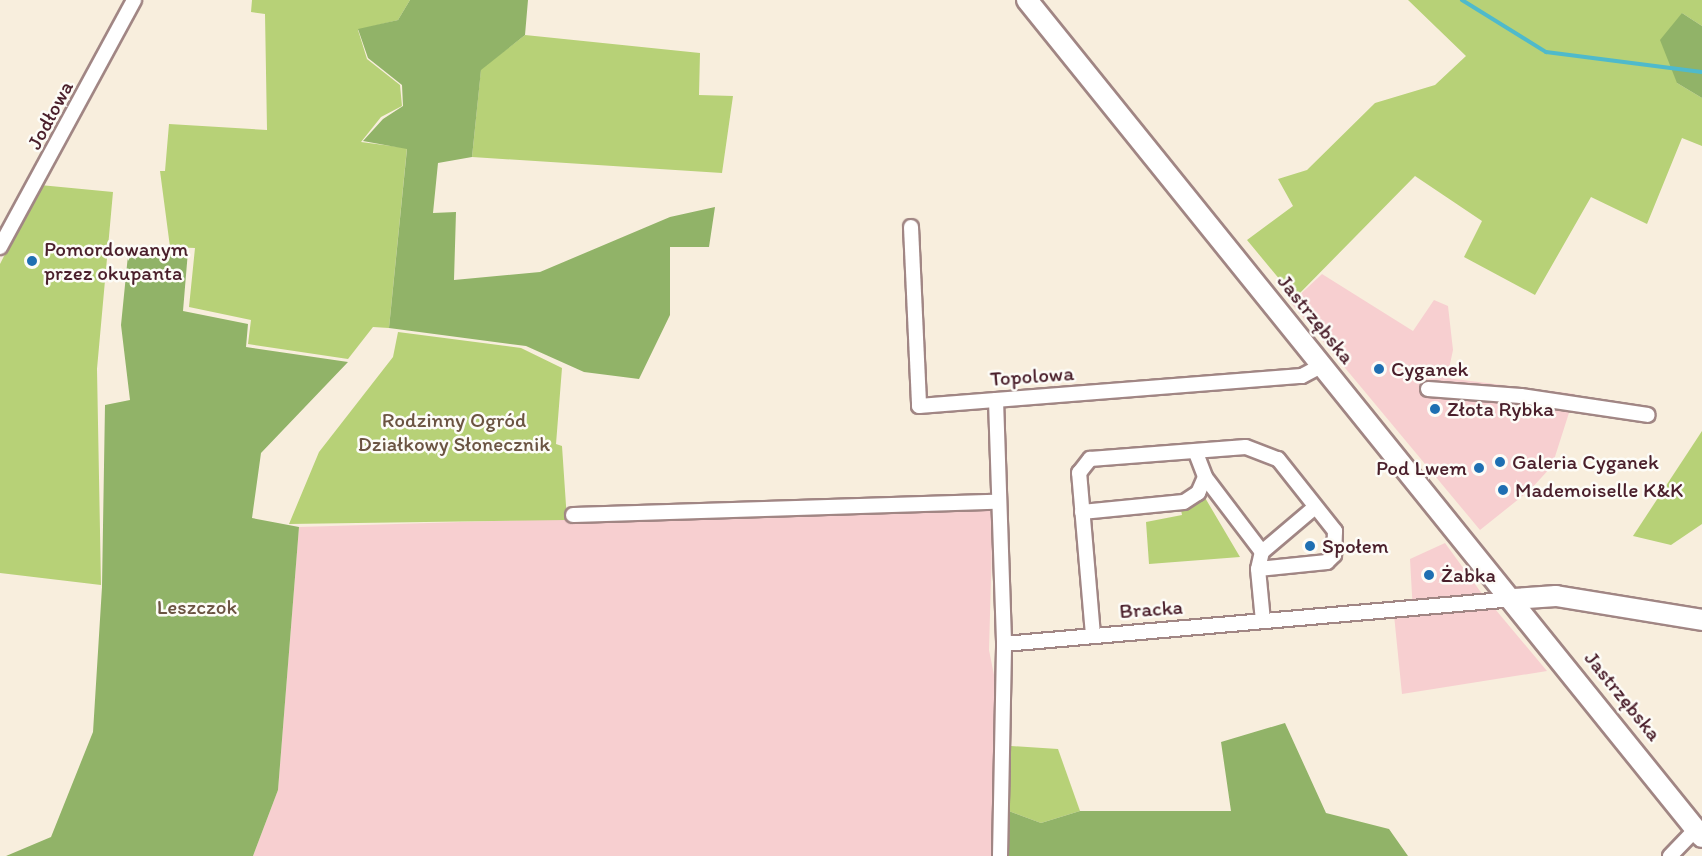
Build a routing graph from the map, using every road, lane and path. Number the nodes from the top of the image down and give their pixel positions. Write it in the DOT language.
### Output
graph roads {
  1 [pos="134,0"];
  2 [pos="1027,0"];
  3 [pos="911,227"];
  4 [pos="0,247"];
  5 [pos="1323,365"];
  6 [pos="1428,389"];
  7 [pos="996,400"];
  8 [pos="1648,416"];
  9 [pos="1196,453"];
  10 [pos="1205,477"];
  11 [pos="996,502"];
  12 [pos="1315,507"];
  13 [pos="1082,512"];
  14 [pos="573,515"];
  15 [pos="1262,552"];
  16 [pos="1258,569"];
  17 [pos="1514,599"];
  18 [pos="1702,620"];
  19 [pos="1263,621"];
  20 [pos="1094,635"];
  21 [pos="1004,645"];
  22 [pos="1699,833"];
  23 [pos="1000,856"];
  24 [pos="1670,856"];
  1 -- 4 [label="street, Jodłowa"];
  2 -- 5 [label="main road, Jastrzębska"];
  3 -- 7 [label="street, Topolowa"];
  5 -- 7 [label="street, Topolowa"];
  5 -- 17 [label="main road, Jastrzębska"];
  6 -- 8 [label="street"];
  7 -- 11 [label="street"];
  9 -- 10 [label="street"];
  9 -- 12 [label="street"];
  9 -- 13 [label="street"];
  10 -- 13 [label="street"];
  10 -- 15 [label="street"];
  11 -- 14 [label="street"];
  11 -- 21 [label="street"];
  12 -- 15 [label="street"];
  12 -- 16 [label="street"];
  13 -- 20 [label="street"];
  15 -- 16 [label="street"];
  16 -- 19 [label="street"];
  17 -- 18 [label="main road"];
  17 -- 19 [label="street, Bracka"];
  17 -- 22 [label="main road, Jastrzębska"];
  19 -- 20 [label="street, Bracka"];
  20 -- 21 [label="street, Bracka"];
  21 -- 23 [label="street"];
  22 -- 24 [label="street"];
}
